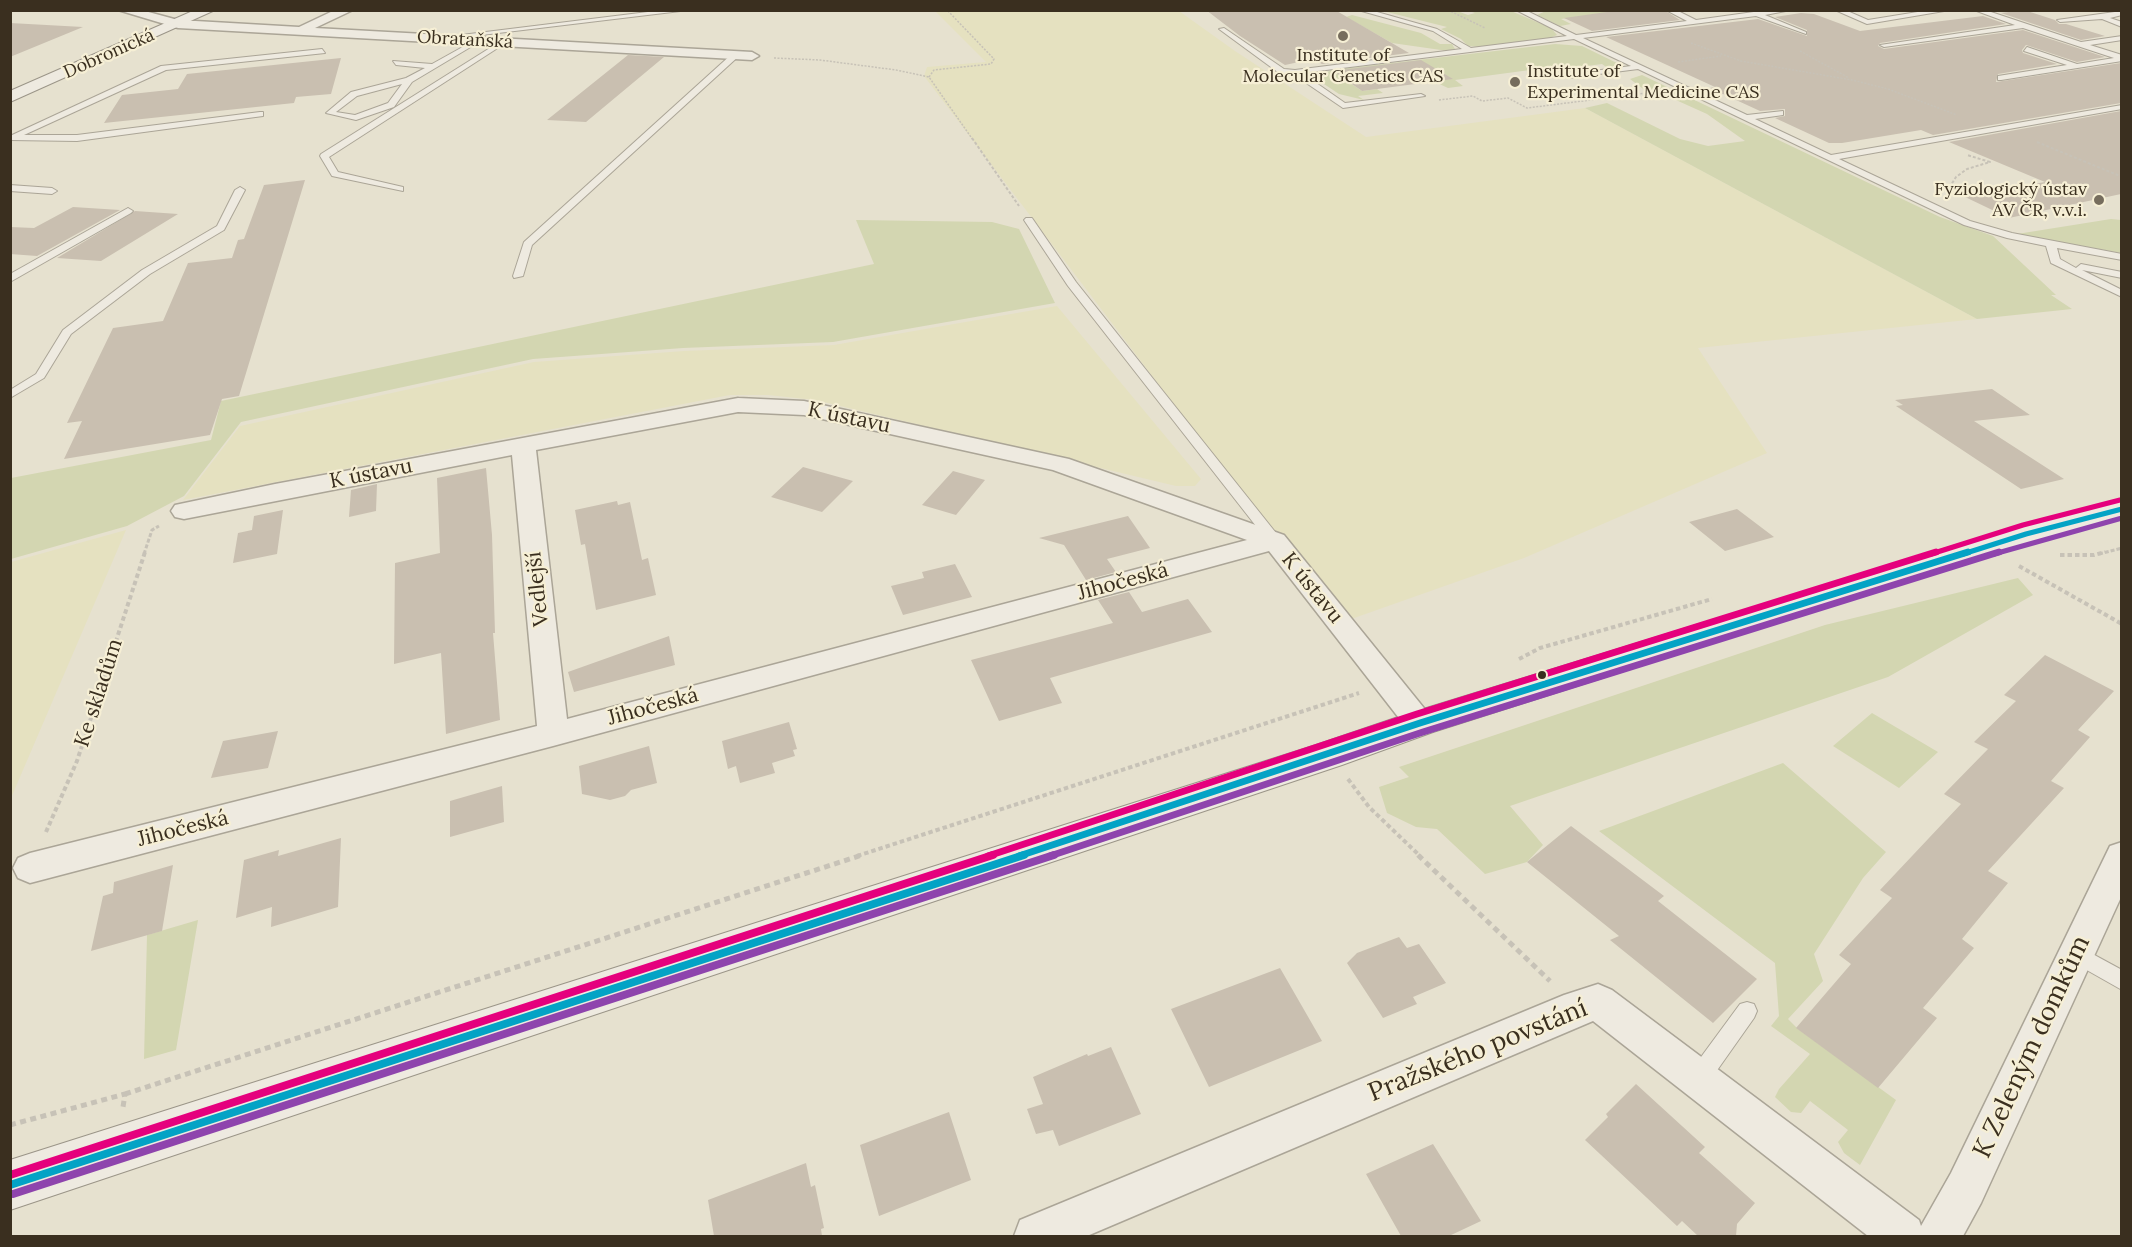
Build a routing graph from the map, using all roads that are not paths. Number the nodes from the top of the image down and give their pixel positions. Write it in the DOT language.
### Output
graph roads {
  1 [pos="124,10"];
  2 [pos="208,10"];
  3 [pos="347,10"];
  4 [pos="686,10"];
  5 [pos="1361,10"];
  6 [pos="1526,10"];
  7 [pos="1669,10"];
  8 [pos="1788,10"];
  9 [pos="1838,10"];
  10 [pos="1947,10"];
  11 [pos="1977,10"];
  12 [pos="1520,11"];
  13 [pos="2121,12"];
  14 [pos="1756,14"];
  15 [pos="2103,17"];
  16 [pos="2060,20"];
  17 [pos="1696,22"];
  18 [pos="178,24"];
  19 [pos="2121,25"];
  20 [pos="2024,26"];
  21 [pos="1222,29"];
  22 [pos="298,30"];
  23 [pos="1804,33"];
  24 [pos="437,38"];
  25 [pos="1577,38"];
  26 [pos="2121,38"];
  27 [pos="477,41"];
  28 [pos="502,42"];
  29 [pos="1884,45"];
  30 [pos="2080,45"];
  31 [pos="2027,49"];
  32 [pos="322,51"];
  33 [pos="1471,51"];
  34 [pos="736,55"];
  35 [pos="753,56"];
  36 [pos="2121,59"];
  37 [pos="396,63"];
  38 [pos="434,66"];
  39 [pos="2077,66"];
  40 [pos="1639,67"];
  41 [pos="1295,72"];
  42 [pos="1571,76"];
  43 [pos="2001,78"];
  44 [pos="409,80"];
  45 [pos="1421,96"];
  46 [pos="10,97"];
  47 [pos="2121,107"];
  48 [pos="1780,113"];
  49 [pos="260,114"];
  50 [pos="1746,118"];
  51 [pos="11,138"];
  52 [pos="1829,158"];
  53 [pos="10,188"];
  54 [pos="400,189"];
  55 [pos="52,190"];
  56 [pos="240,190"];
  57 [pos="128,211"];
  58 [pos="1029,220"];
  59 [pos="2051,244"];
  60 [pos="2121,257"];
  61 [pos="2055,261"];
  62 [pos="2121,275"];
  63 [pos="518,276"];
  64 [pos="10,279"];
  65 [pos="2121,294"];
  66 [pos="10,395"];
  67 [pos="523,445"];
  68 [pos="2121,509"];
  69 [pos="184,511"];
  70 [pos="1275,541"];
  71 [pos="1420,723"];
  72 [pos="553,734"];
  73 [pos="2121,856"];
  74 [pos="30,868"];
  75 [pos="2076,954"];
  76 [pos="2121,981"];
  77 [pos="1747,1011"];
  78 [pos="1698,1079"];
  79 [pos="10,1185"];
  80 [pos="1036,1236"];
  81 [pos="1903,1236"];
  82 [pos="1939,1236"];
  1 -- 18 [label="street, Obrataňská"];
  2 -- 18 [label="main road, Dobronická"];
  3 -- 22 [label="street"];
  4 -- 24 [label="lane"];
  5 -- 33 [label="lane"];
  6 -- 12 [label="lane"];
  7 -- 17 [label="lane"];
  8 -- 14 [label="lane"];
  9 -- 10 [label="lane"];
  11 -- 20 [label="lane"];
  12 -- 25 [label="lane"];
  13 -- 15 [label="lane"];
  14 -- 17 [label="lane"];
  14 -- 23 [label="lane"];
  15 -- 16 [label="lane"];
  15 -- 19 [label="lane"];
  17 -- 25 [label="lane"];
  18 -- 22 [label="street, Obrataňská"];
  18 -- 46 [label="main road, Dobronická"];
  20 -- 29 [label="lane"];
  20 -- 30 [label="lane"];
  21 -- 41 [label="lane"];
  22 -- 24 [label="street, Obrataňská"];
  24 -- 27 [label="street, Obrataňská"];
  25 -- 33 [label="lane"];
  25 -- 40 [label="lane"];
  26 -- 30 [label="lane"];
  27 -- 28 [label="street, Obrataňská"];
  27 -- 38 [label="lane"];
  28 -- 34 [label="street, Obrataňská"];
  28 -- 54 [label="lane"];
  30 -- 36 [label="lane"];
  31 -- 39 [label="lane"];
  32 -- 51 [label="lane"];
  33 -- 41 [label="lane"];
  34 -- 35 [label="street, Obrataňská"];
  34 -- 63 [label="lane"];
  36 -- 39 [label="lane"];
  37 -- 38 [label="lane"];
  38 -- 44 [label="lane"];
  39 -- 43 [label="lane"];
  40 -- 42 [label="lane"];
  40 -- 50 [label="lane"];
  41 -- 45 [label="lane"];
  44 -- 44 [label="lane"];
  47 -- 52 [label="lane"];
  48 -- 50 [label="lane"];
  49 -- 51 [label="lane"];
  50 -- 52 [label="lane"];
  52 -- 59 [label="lane"];
  53 -- 55 [label="lane"];
  56 -- 66 [label="lane"];
  57 -- 64 [label="lane"];
  58 -- 70 [label="lane"];
  59 -- 60 [label="lane"];
  59 -- 61 [label="lane"];
  61 -- 62 [label="lane"];
  61 -- 65 [label="lane"];
  67 -- 69 [label="street, K ústavu"];
  67 -- 70 [label="street, K ústavu"];
  67 -- 72 [label="street, Vedlejší"];
  68 -- 71 [label="main road"];
  70 -- 71 [label="street, K ústavu"];
  70 -- 72 [label="street, Jihočeská"];
  71 -- 79 [label="main road"];
  72 -- 74 [label="street, Jihočeská"];
  73 -- 75 [label="street, K Zeleným domkům"];
  75 -- 76 [label="lane"];
  75 -- 82 [label="street, K Zeleným domkům"];
  77 -- 78 [label="lane"];
  78 -- 80 [label="street, Pražského povstání"];
  78 -- 81 [label="street, Pražského povstání"];
}
